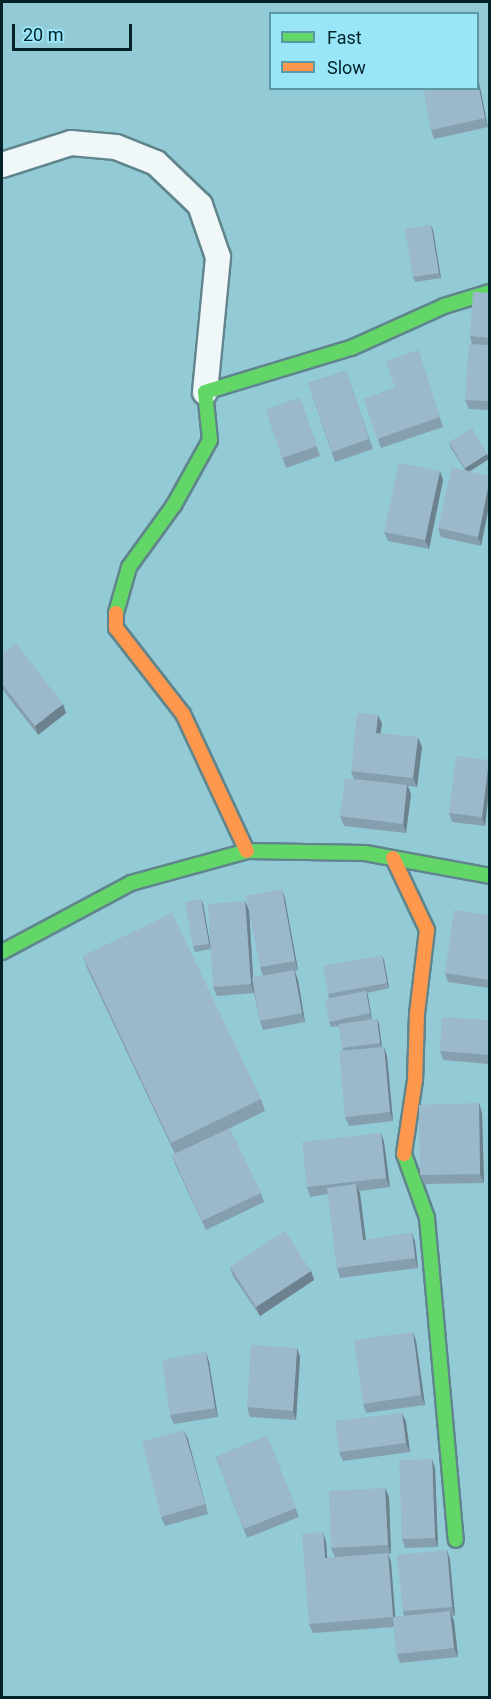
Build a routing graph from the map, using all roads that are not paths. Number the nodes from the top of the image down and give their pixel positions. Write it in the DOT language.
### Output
graph roads {
  1 [pos="2,165"];
  2 [pos="489,292"];
  3 [pos="205,392"];
  4 [pos="247,851"];
  5 [pos="393,858"];
  6 [pos="489,876"];
  7 [pos="2,952"];
  8 [pos="456,1540"];
  1 -- 3 [label="lane"];
  2 -- 3 [label="street"];
  3 -- 4 [label="street"];
  4 -- 5 [label="street"];
  4 -- 7 [label="street"];
  5 -- 6 [label="street"];
  5 -- 8 [label="street"];
}
